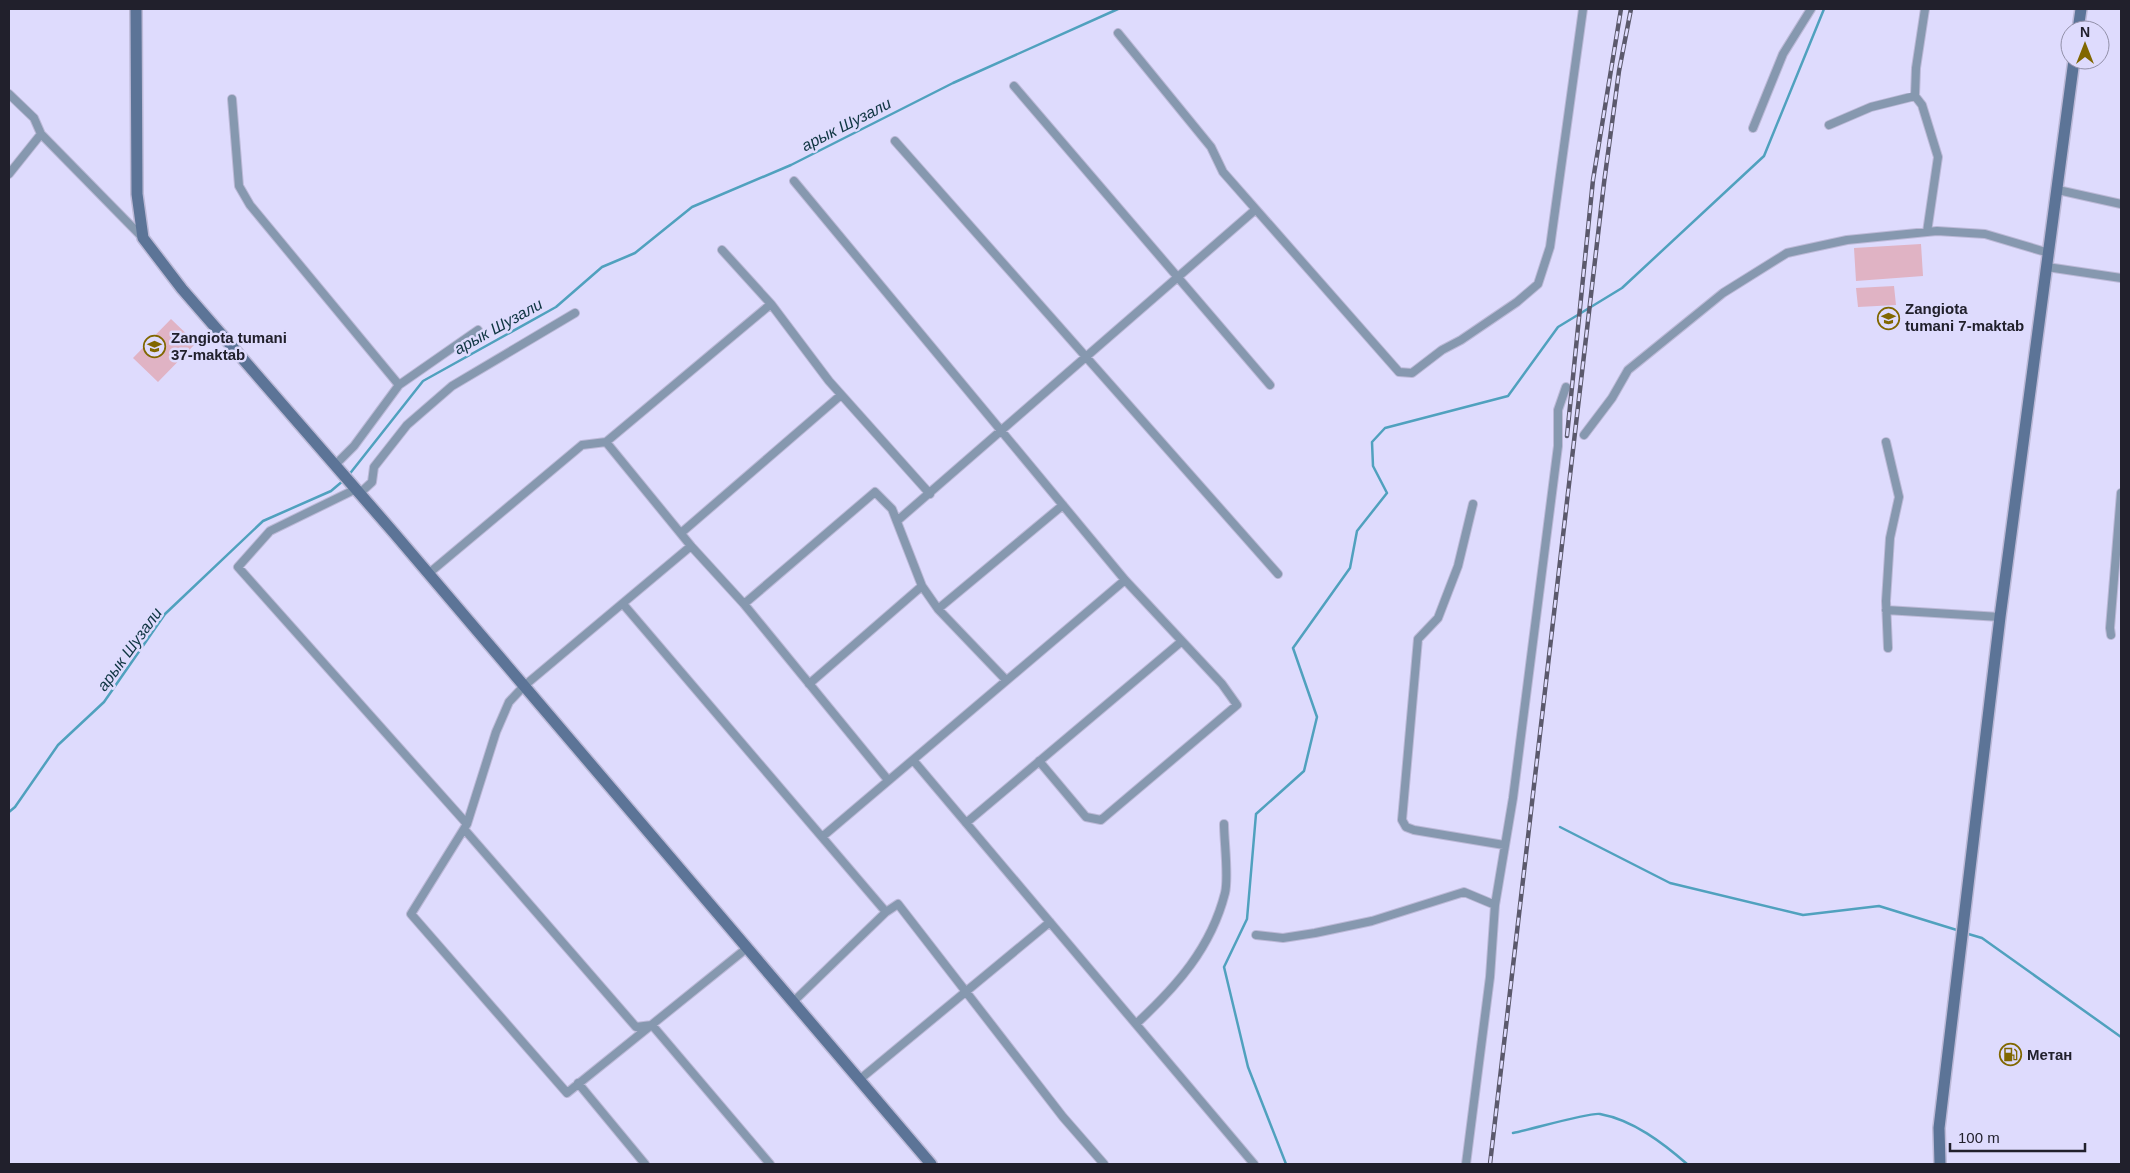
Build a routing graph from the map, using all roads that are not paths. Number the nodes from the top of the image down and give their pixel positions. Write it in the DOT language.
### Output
graph roads {
  1 [pos="136,9"];
  2 [pos="1583,9"];
  3 [pos="1811,9"];
  4 [pos="1925,9"];
  5 [pos="1118,33"];
  6 [pos="2073,70"];
  7 [pos="1014,86"];
  8 [pos="9,94"];
  9 [pos="1915,96"];
  10 [pos="232,99"];
  11 [pos="1829,125"];
  12 [pos="1753,128"];
  13 [pos="41,134"];
  14 [pos="895,141"];
  15 [pos="9,174"];
  16 [pos="794,181"];
  17 [pos="2058,190"];
  18 [pos="2121,204"];
  19 [pos="1255,210"];
  20 [pos="1927,232"];
  21 [pos="143,238"];
  22 [pos="722,250"];
  23 [pos="2048,253"];
  24 [pos="2047,266"];
  25 [pos="1178,278"];
  26 [pos="2121,278"];
  27 [pos="771,304"];
  28 [pos="575,313"];
  29 [pos="478,330"];
  30 [pos="1086,358"];
  31 [pos="399,385"];
  32 [pos="1270,385"];
  33 [pos="1566,387"];
  34 [pos="841,395"];
  35 [pos="1001,430"];
  36 [pos="1584,435"];
  37 [pos="606,442"];
  38 [pos="1886,442"];
  39 [pos="338,469"];
  40 [pos="356,489"];
  41 [pos="2121,493"];
  42 [pos="930,494"];
  43 [pos="1473,504"];
  44 [pos="1063,505"];
  45 [pos="897,521"];
  46 [pos="681,533"];
  47 [pos="691,546"];
  48 [pos="428,574"];
  49 [pos="1278,574"];
  50 [pos="1125,580"];
  51 [pos="922,586"];
  52 [pos="623,604"];
  53 [pos="744,604"];
  54 [pos="938,609"];
  55 [pos="1886,610"];
  56 [pos="2000,617"];
  57 [pos="2111,635"];
  58 [pos="1182,641"];
  59 [pos="1888,648"];
  60 [pos="1006,680"];
  61 [pos="809,684"];
  62 [pos="524,686"];
  63 [pos="913,760"];
  64 [pos="1039,761"];
  65 [pos="888,780"];
  66 [pos="966,823"];
  67 [pos="1224,824"];
  68 [pos="466,826"];
  69 [pos="822,836"];
  70 [pos="1504,845"];
  71 [pos="1496,905"];
  72 [pos="886,912"];
  73 [pos="1050,922"];
  74 [pos="1256,935"];
  75 [pos="747,948"];
  76 [pos="966,990"];
  77 [pos="793,1002"];
  78 [pos="1136,1024"];
  79 [pos="652,1025"];
  80 [pos="860,1080"];
  81 [pos="578,1083"];
  82 [pos="646,1164"];
  83 [pos="770,1164"];
  84 [pos="931,1164"];
  85 [pos="1104,1164"];
  86 [pos="1254,1164"];
  87 [pos="1466,1164"];
  88 [pos="1940,1164"];
  1 -- 21 [label="main road"];
  2 -- 19 [label="street"];
  3 -- 12 [label="street"];
  4 -- 9 [label="street"];
  5 -- 19 [label="street"];
  6 -- 17 [label="main road"];
  7 -- 25 [label="street"];
  8 -- 13 [label="street"];
  9 -- 11 [label="street"];
  9 -- 20 [label="street"];
  10 -- 31 [label="street"];
  13 -- 15 [label="street"];
  13 -- 21 [label="street"];
  14 -- 30 [label="street"];
  16 -- 35 [label="street"];
  17 -- 18 [label="street"];
  17 -- 23 [label="main road"];
  19 -- 25 [label="street"];
  20 -- 23 [label="street"];
  20 -- 36 [label="street"];
  21 -- 39 [label="main road"];
  22 -- 27 [label="street"];
  23 -- 24 [label="main road"];
  24 -- 26 [label="street"];
  24 -- 56 [label="main road"];
  25 -- 30 [label="street"];
  25 -- 32 [label="street"];
  27 -- 34 [label="street"];
  27 -- 37 [label="street"];
  28 -- 40 [label="street"];
  29 -- 31 [label="street"];
  30 -- 35 [label="street"];
  30 -- 49 [label="street"];
  31 -- 39 [label="street"];
  33 -- 70 [label="street"];
  34 -- 42 [label="street"];
  34 -- 46 [label="street"];
  35 -- 42 [label="street"];
  35 -- 44 [label="street"];
  37 -- 46 [label="street"];
  37 -- 48 [label="street"];
  38 -- 55 [label="street"];
  39 -- 40 [label="main road"];
  40 -- 48 [label="main road"];
  40 -- 68 [label="street"];
  41 -- 57 [label="street"];
  42 -- 45 [label="street"];
  43 -- 70 [label="street"];
  44 -- 50 [label="street"];
  44 -- 54 [label="street"];
  45 -- 51 [label="street"];
  45 -- 53 [label="street"];
  46 -- 47 [label="street"];
  47 -- 52 [label="street"];
  47 -- 53 [label="street"];
  48 -- 62 [label="main road"];
  50 -- 58 [label="street"];
  50 -- 60 [label="street"];
  51 -- 54 [label="street"];
  51 -- 61 [label="street"];
  52 -- 62 [label="street"];
  52 -- 69 [label="street"];
  53 -- 61 [label="street"];
  54 -- 60 [label="street"];
  55 -- 56 [label="street"];
  55 -- 59 [label="street"];
  56 -- 88 [label="main road"];
  58 -- 64 [label="street"];
  58 -- 64 [label="street"];
  60 -- 63 [label="street"];
  61 -- 65 [label="street"];
  62 -- 68 [label="street"];
  62 -- 75 [label="main road"];
  63 -- 65 [label="street"];
  63 -- 66 [label="street"];
  64 -- 66 [label="street"];
  65 -- 69 [label="street"];
  66 -- 73 [label="street"];
  67 -- 78 [label="street"];
  68 -- 79 [label="street"];
  68 -- 81 [label="street"];
  69 -- 72 [label="street"];
  70 -- 71 [label="street"];
  71 -- 74 [label="street"];
  71 -- 87 [label="street"];
  72 -- 76 [label="street"];
  72 -- 77 [label="street"];
  73 -- 76 [label="street"];
  73 -- 78 [label="street"];
  75 -- 77 [label="main road"];
  75 -- 79 [label="street"];
  76 -- 80 [label="street"];
  76 -- 85 [label="street"];
  77 -- 80 [label="main road"];
  78 -- 86 [label="street"];
  79 -- 81 [label="street"];
  79 -- 83 [label="street"];
  80 -- 84 [label="main road"];
  81 -- 82 [label="street"];
}
